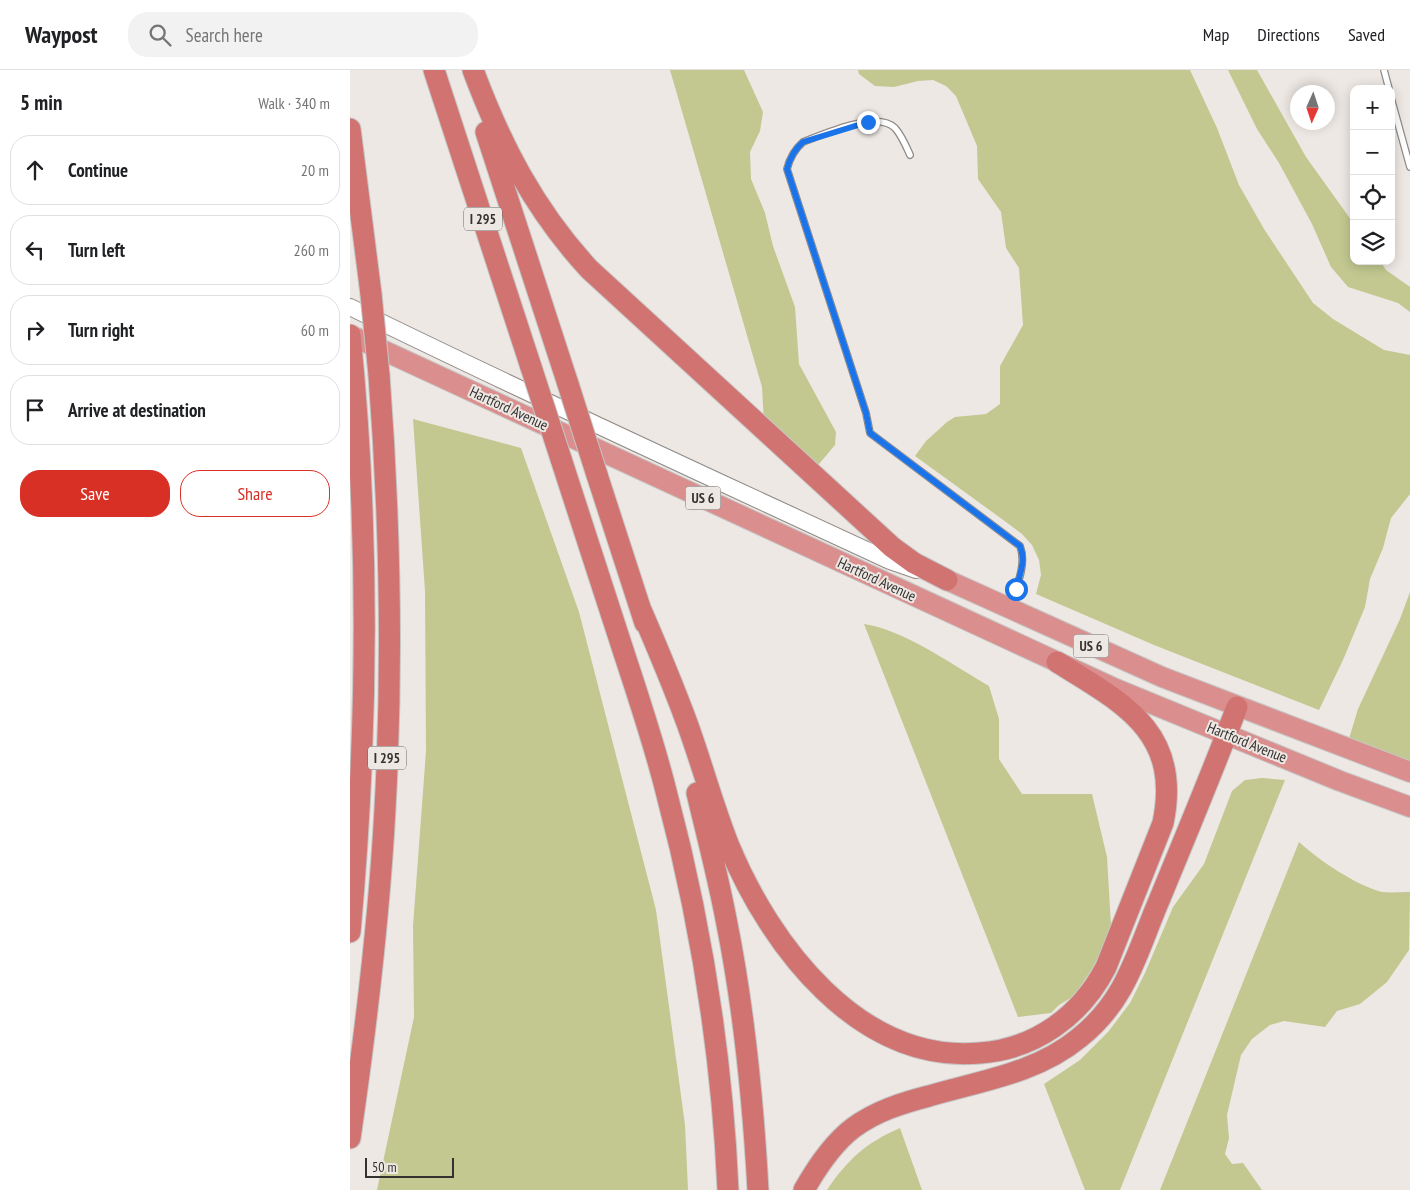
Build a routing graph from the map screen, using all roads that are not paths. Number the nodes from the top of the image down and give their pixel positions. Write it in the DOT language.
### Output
graph roads {
  1 [pos="434,70"];
  2 [pos="471,70"];
  3 [pos="1384,70"];
  4 [pos="1388,85"];
  5 [pos="1395,113"];
  6 [pos="350,129"];
  7 [pos="910,155"];
  8 [pos="1410,167"];
  9 [pos="350,307"];
  10 [pos="350,335"];
  11 [pos="353,363"];
  12 [pos="350,458"];
  13 [pos="947,580"];
  14 [pos="1008,608"];
  15 [pos="641,610"];
  16 [pos="1057,662"];
  17 [pos="1237,707"];
  18 [pos="1227,734"];
  19 [pos="1410,772"];
  20 [pos="1410,807"];
  21 [pos="350,932"];
  22 [pos="350,1138"];
  23 [pos="728,1190"];
  24 [pos="758,1190"];
  25 [pos="804,1190"];
  1 -- 23 [label="highway, I 295, bridge"];
  2 -- 13 [label="highway, US 6"];
  2 -- 15 [label="highway, bridge"];
  3 -- 4 [label="lane"];
  5 -- 8 [label="lane"];
  6 -- 22 [label="highway, I 295, bridge"];
  7 -- 14 [label="lane"];
  9 -- 13 [label="main road, Hartford Avenue"];
  10 -- 11 [label="highway, US 6"];
  10 -- 16 [label="highway, Hartford Avenue / US 6"];
  11 -- 12 [label="highway, US 6"];
  11 -- 21 [label="highway"];
  13 -- 14 [label="highway, Hartford Avenue / US 6"];
  14 -- 17 [label="highway, Hartford Avenue / US 6"];
  15 -- 16 [label="highway"];
  15 -- 24 [label="highway"];
  16 -- 18 [label="highway, Hartford Avenue / US 6"];
  17 -- 18 [label="highway"];
  17 -- 19 [label="highway, Hartford Avenue / US 6"];
  18 -- 20 [label="highway, Hartford Avenue / US 6"];
  18 -- 25 [label="highway"];
}
